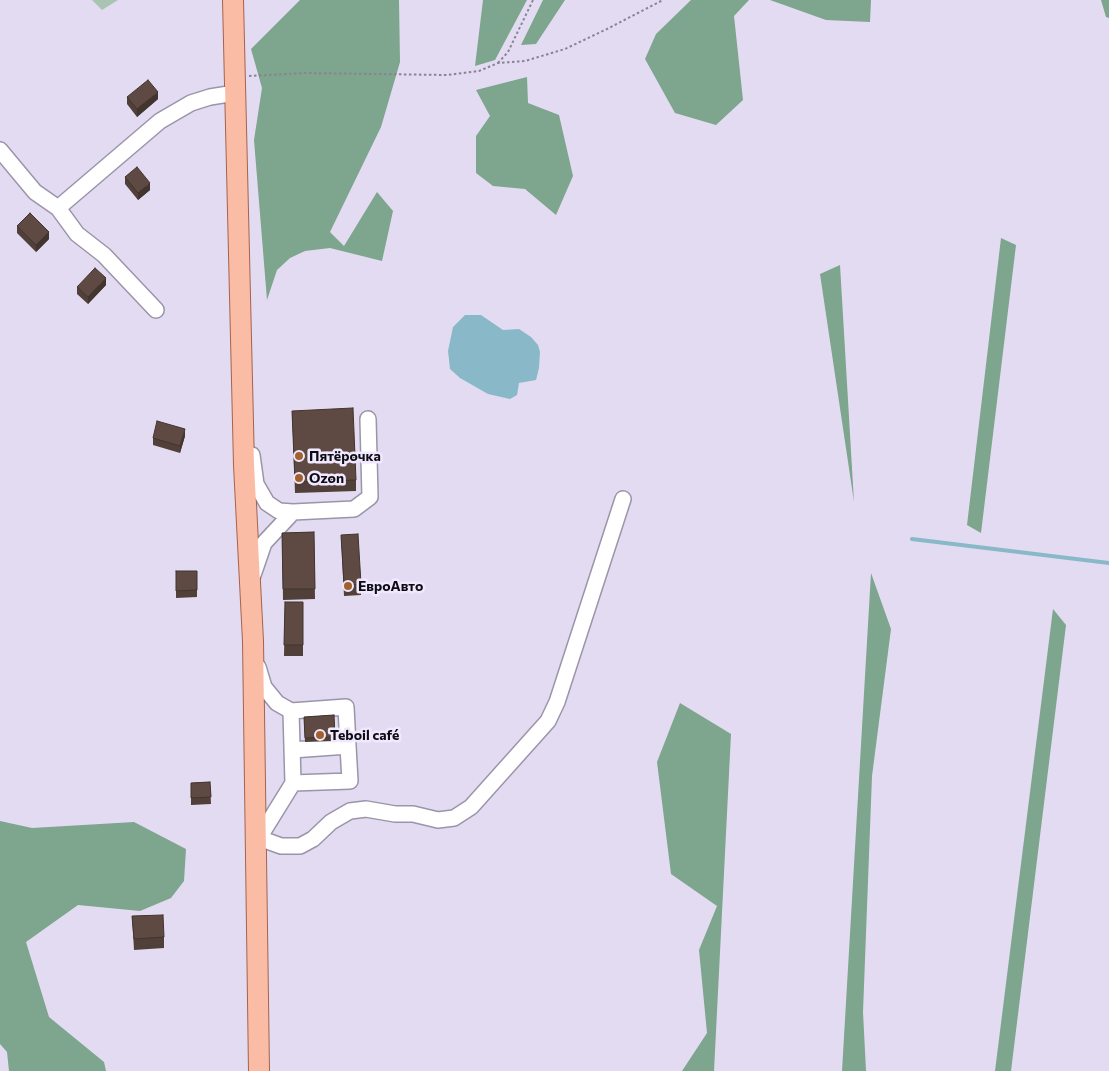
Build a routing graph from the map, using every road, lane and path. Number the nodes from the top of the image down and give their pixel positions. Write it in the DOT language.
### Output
graph roads {
  1 [pos="233,0"];
  2 [pos="533,0"];
  3 [pos="663,0"];
  4 [pos="498,63"];
  5 [pos="235,85"];
  6 [pos="0,150"];
  7 [pos="58,208"];
  8 [pos="156,310"];
  9 [pos="242,374"];
  10 [pos="368,419"];
  11 [pos="623,499"];
  12 [pos="293,512"];
  13 [pos="251,602"];
  14 [pos="253,641"];
  15 [pos="291,711"];
  16 [pos="348,746"];
  17 [pos="292,750"];
  18 [pos="293,784"];
  19 [pos="259,838"];
  20 [pos="255,859"];
  21 [pos="259,1071"];
  1 -- 5 [label="main road"];
  2 -- 4 [label="path"];
  3 -- 4 [label="path"];
  4 -- 5 [label="path"];
  5 -- 7 [label="lane"];
  5 -- 9 [label="main road"];
  6 -- 7 [label="lane"];
  7 -- 8 [label="lane"];
  9 -- 12 [label="lane"];
  9 -- 13 [label="main road"];
  10 -- 12 [label="lane"];
  11 -- 19 [label="lane"];
  12 -- 13 [label="lane"];
  13 -- 14 [label="main road"];
  14 -- 15 [label="lane"];
  14 -- 20 [label="main road"];
  15 -- 16 [label="lane"];
  15 -- 17 [label="lane"];
  16 -- 17 [label="lane"];
  16 -- 18 [label="lane"];
  17 -- 18 [label="lane"];
  18 -- 19 [label="lane"];
  19 -- 20 [label="lane"];
  20 -- 21 [label="main road"];
}
